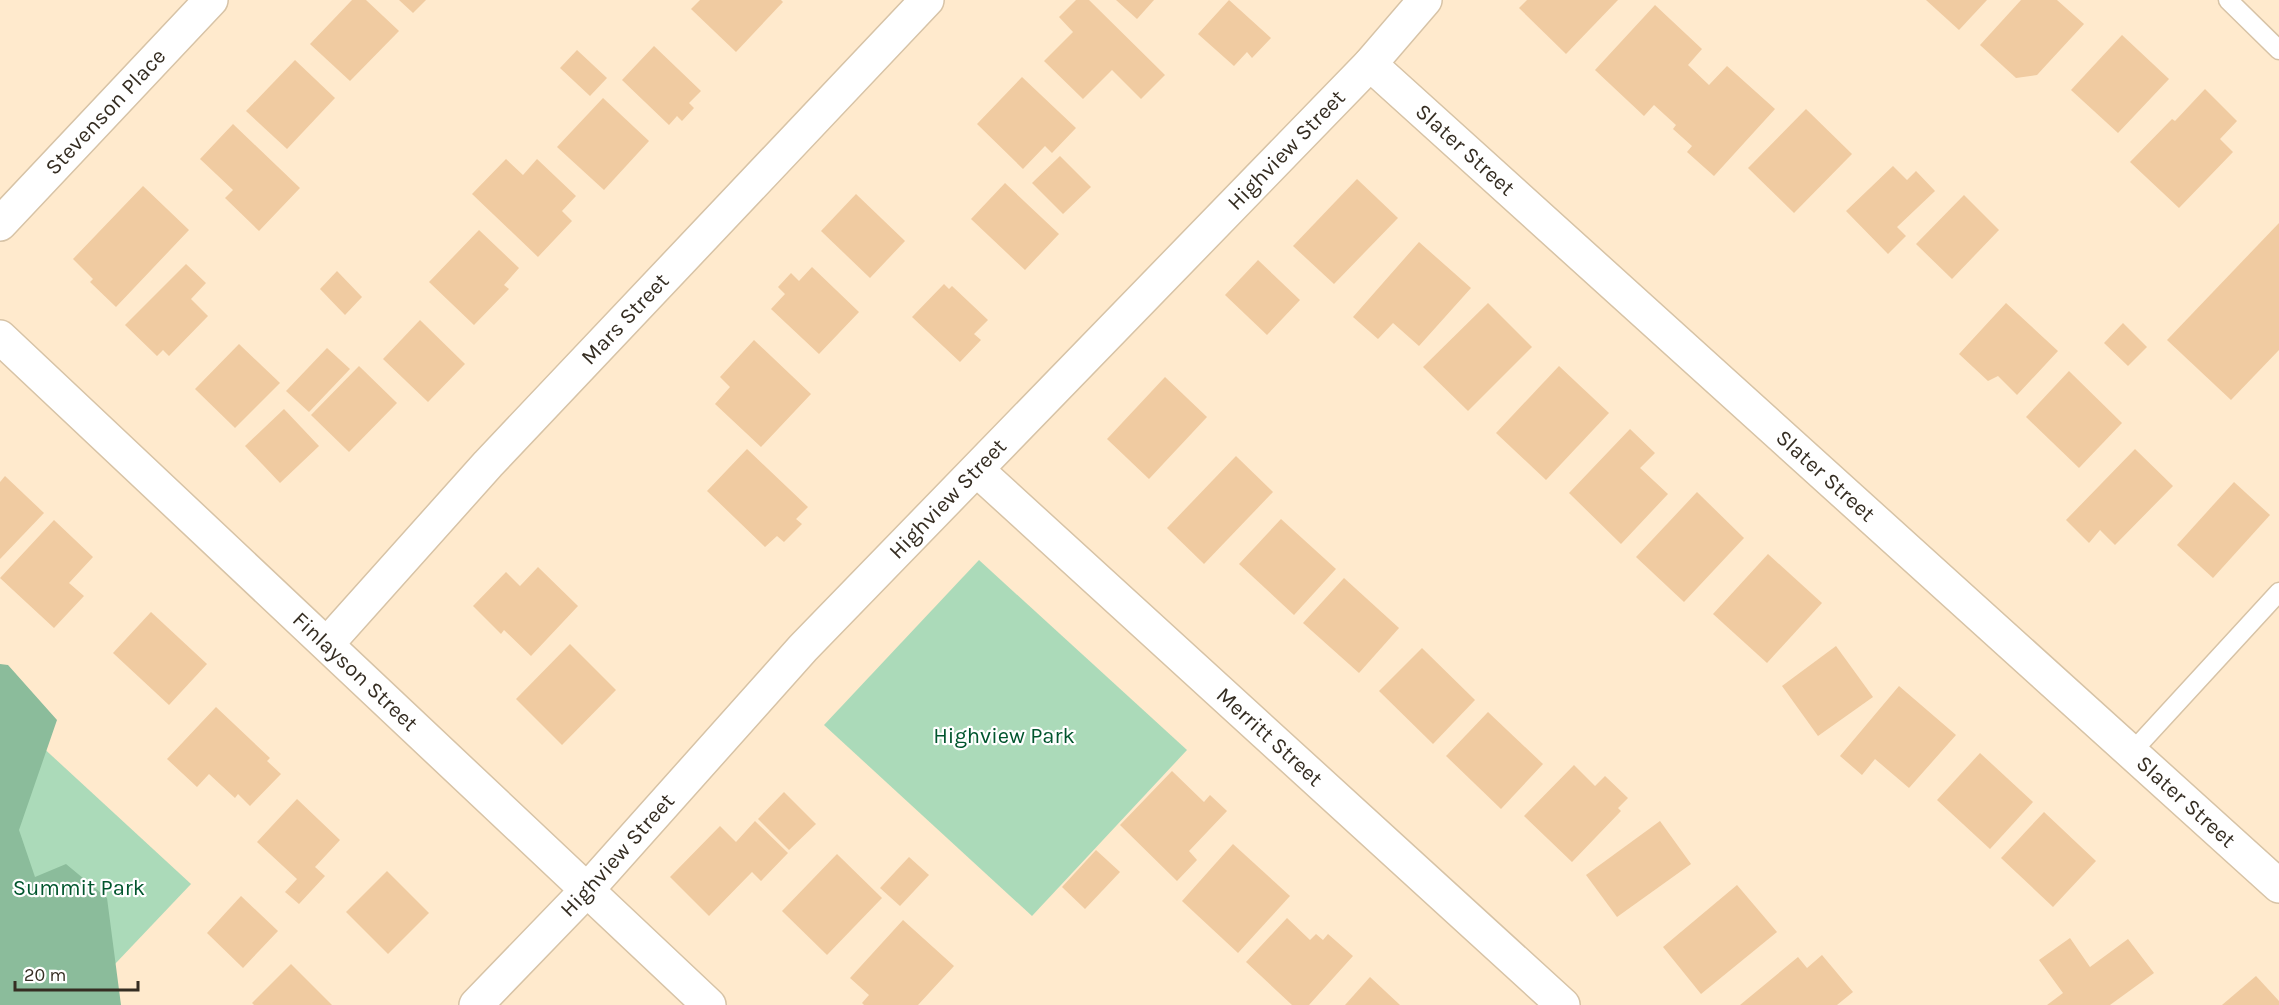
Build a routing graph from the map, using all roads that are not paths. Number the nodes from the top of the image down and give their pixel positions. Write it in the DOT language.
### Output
graph roads {
  1 [pos="211,0"];
  2 [pos="927,0"];
  3 [pos="1425,0"];
  4 [pos="2228,0"];
  5 [pos="2279,50"];
  6 [pos="1370,64"];
  7 [pos="0,224"];
  8 [pos="0,337"];
  9 [pos="977,470"];
  10 [pos="2279,592"];
  11 [pos="327,644"];
  12 [pos="2131,753"];
  13 [pos="2279,886"];
  14 [pos="588,890"];
  15 [pos="476,1005"];
  16 [pos="709,1005"];
  17 [pos="1563,1005"];
  1 -- 7 [label="street, Stevenson Place"];
  2 -- 11 [label="street, Mars Street"];
  3 -- 6 [label="street, Highview Street"];
  4 -- 5 [label="lane"];
  6 -- 9 [label="street, Highview Street"];
  6 -- 12 [label="street, Slater Street"];
  8 -- 11 [label="street, Finlayson Street"];
  9 -- 14 [label="street, Highview Street"];
  9 -- 17 [label="street, Merritt Street"];
  10 -- 12 [label="lane"];
  11 -- 14 [label="street, Finlayson Street"];
  12 -- 13 [label="street, Slater Street"];
  14 -- 15 [label="street, Highview Street"];
  14 -- 16 [label="street, Finlayson Street"];
}
